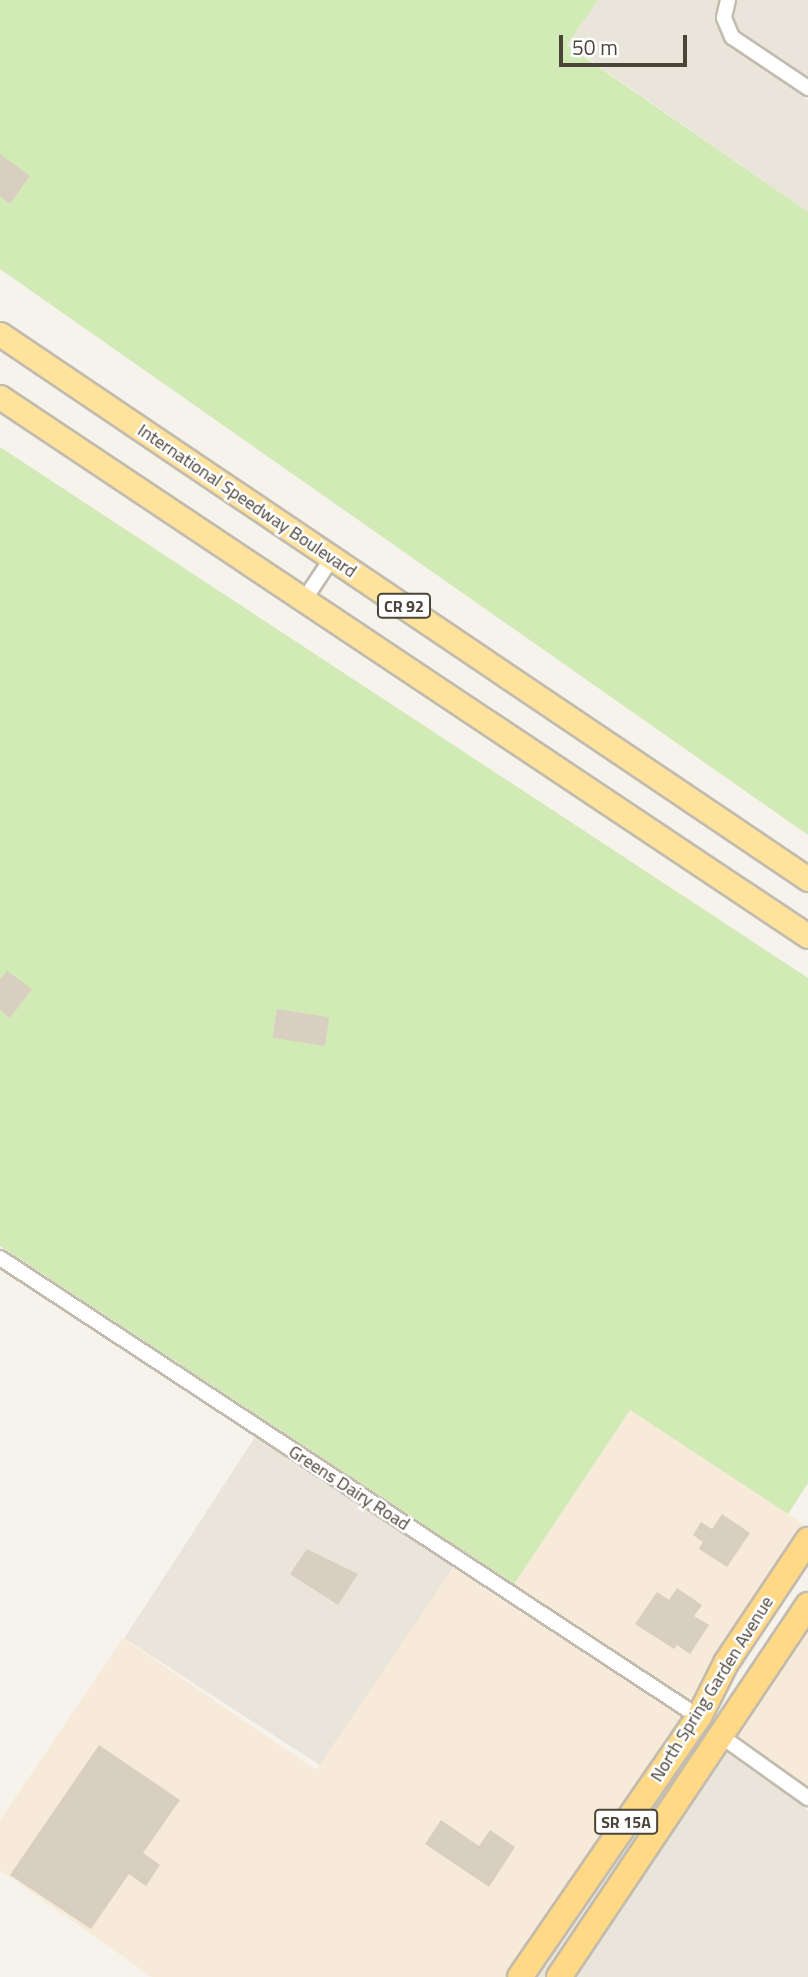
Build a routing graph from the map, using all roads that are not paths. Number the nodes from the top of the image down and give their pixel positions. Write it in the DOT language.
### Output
graph roads {
  1 [pos="727,0"];
  2 [pos="808,88"];
  3 [pos="0,334"];
  4 [pos="0,397"];
  5 [pos="332,558"];
  6 [pos="304,600"];
  7 [pos="639,823"];
  8 [pos="808,878"];
  9 [pos="808,917"];
  10 [pos="808,936"];
  11 [pos="0,1258"];
  12 [pos="808,1540"];
  13 [pos="808,1605"];
  14 [pos="726,1664"];
  15 [pos="699,1717"];
  16 [pos="721,1736"];
  17 [pos="683,1793"];
  18 [pos="808,1798"];
  19 [pos="520,1977"];
  20 [pos="559,1977"];
  1 -- 2 [label="street"];
  3 -- 5 [label="main road, International Speedway Boulevard / CR 92"];
  4 -- 6 [label="main road, CR 92"];
  5 -- 6 [label="street"];
  5 -- 8 [label="main road, International Speedway Boulevard / CR 92"];
  6 -- 7 [label="main road, CR 92"];
  7 -- 9 [label="main road"];
  7 -- 10 [label="main road, CR 92"];
  11 -- 15 [label="street, Greens Dairy Road"];
  12 -- 14 [label="highway, North Spring Garden Avenue / SR 15A"];
  13 -- 16 [label="highway, North Spring Garden Avenue / SR 15A"];
  14 -- 15 [label="highway, North Spring Garden Avenue / SR 15A"];
  14 -- 16 [label="highway"];
  15 -- 17 [label="highway"];
  15 -- 19 [label="highway, North Spring Garden Avenue / SR 15A"];
  16 -- 17 [label="highway, North Spring Garden Avenue / SR 15A"];
  16 -- 18 [label="street"];
  17 -- 20 [label="highway, North Spring Garden Avenue / SR 15A"];
}
